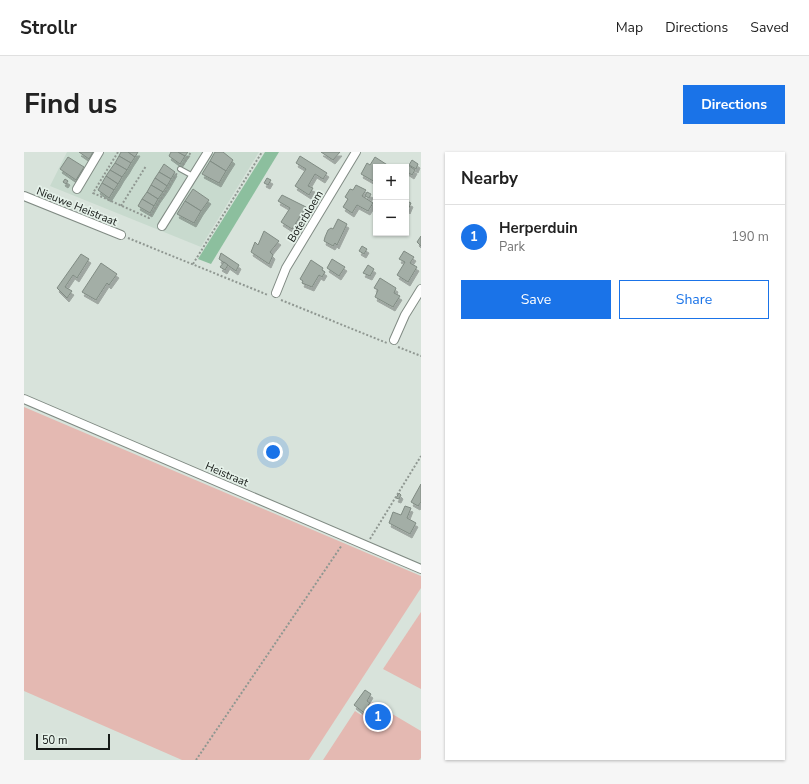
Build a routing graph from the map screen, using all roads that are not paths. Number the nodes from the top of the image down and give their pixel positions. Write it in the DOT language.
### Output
graph roads {
  1 [pos="99,152"];
  2 [pos="208,152"];
  3 [pos="356,152"];
  4 [pos="180,169"];
  5 [pos="193,176"];
  6 [pos="77,188"];
  7 [pos="24,196"];
  8 [pos="162,226"];
  9 [pos="121,235"];
  10 [pos="421,288"];
  11 [pos="276,292"];
  12 [pos="394,340"];
  13 [pos="24,399"];
  14 [pos="421,568"];
  1 -- 6 [label="street"];
  2 -- 5 [label="street"];
  3 -- 11 [label="street, Boterbloem"];
  4 -- 5 [label="lane"];
  5 -- 8 [label="street"];
  7 -- 9 [label="street, Nieuwe Heistraat"];
  10 -- 12 [label="street"];
  13 -- 14 [label="street, Heistraat"];
}
